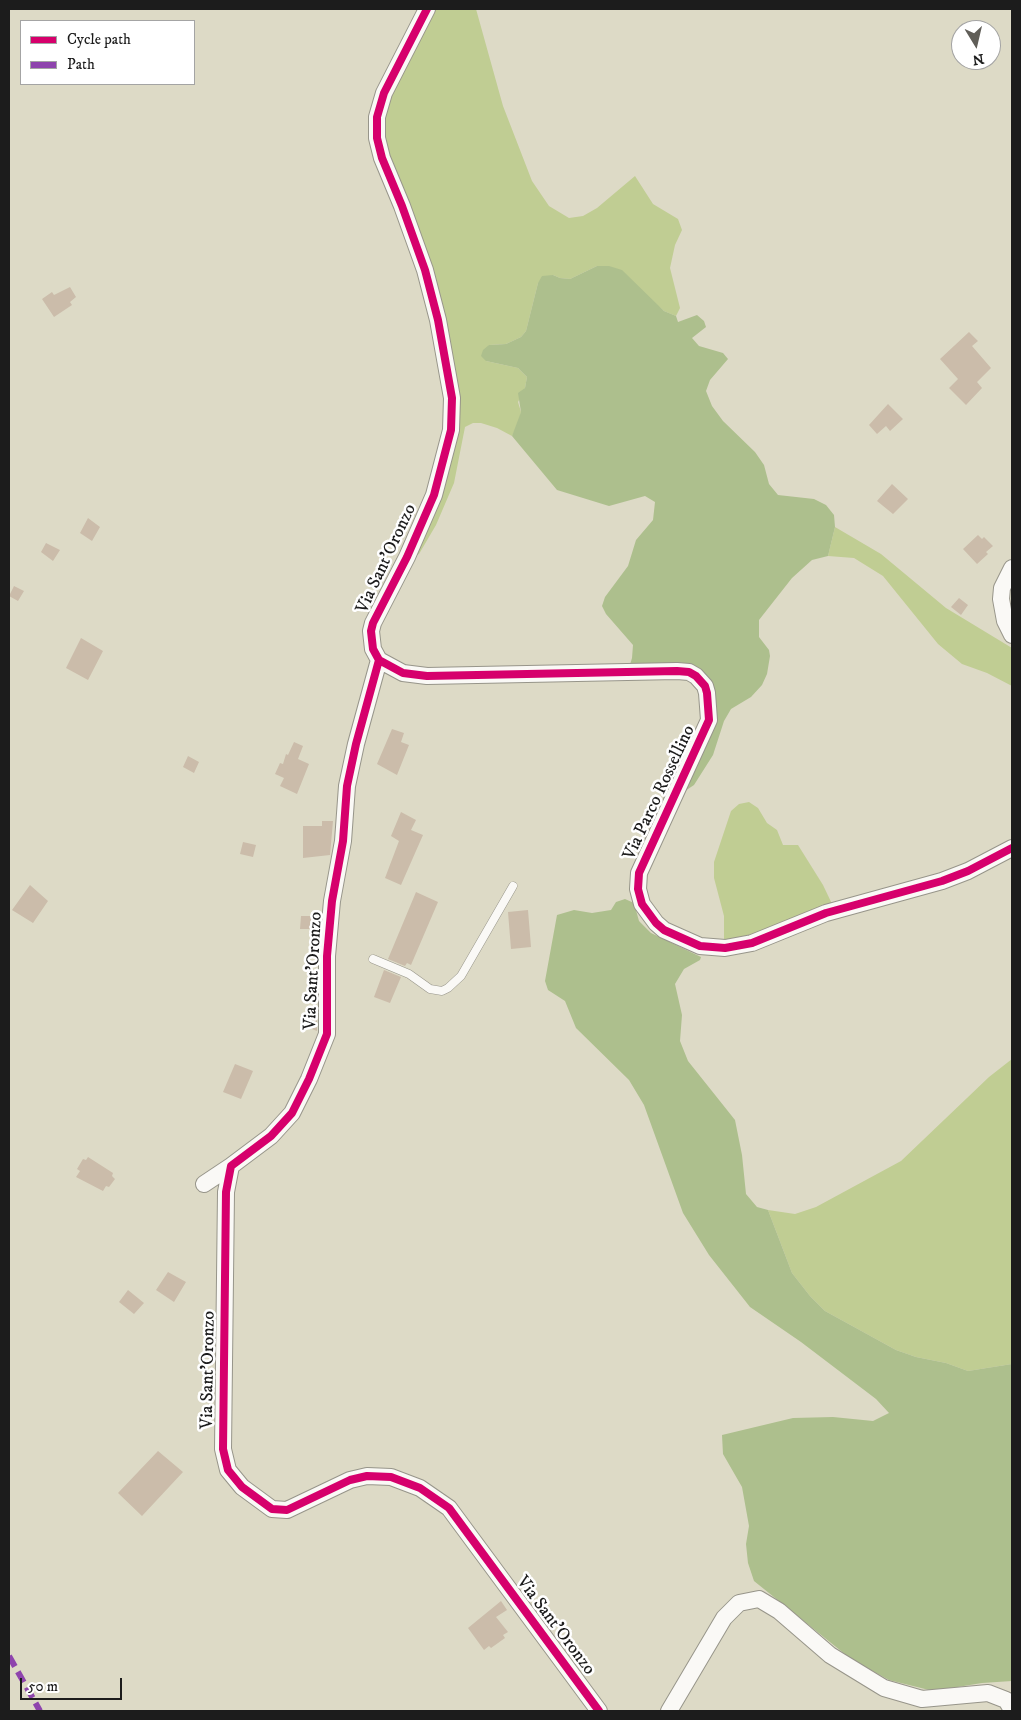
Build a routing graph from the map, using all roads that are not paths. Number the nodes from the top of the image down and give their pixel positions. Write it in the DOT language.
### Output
graph roads {
  1 [pos="427,9"];
  2 [pos="1012,568"];
  3 [pos="1012,635"];
  4 [pos="379,660"];
  5 [pos="1012,848"];
  6 [pos="513,886"];
  7 [pos="373,959"];
  8 [pos="231,1166"];
  9 [pos="204,1184"];
  10 [pos="1012,1710"];
  11 [pos="599,1711"];
  12 [pos="669,1711"];
  1 -- 4 [label="street, Via Sant'Oronzo"];
  2 -- 3 [label="street"];
  4 -- 5 [label="street, Via Parco Rossellino"];
  4 -- 8 [label="street, Via Sant'Oronzo"];
  6 -- 7 [label="lane"];
  8 -- 9 [label="street, Via Sant'Oronzo"];
  8 -- 11 [label="street, Via Sant'Oronzo"];
  10 -- 12 [label="street"];
}
